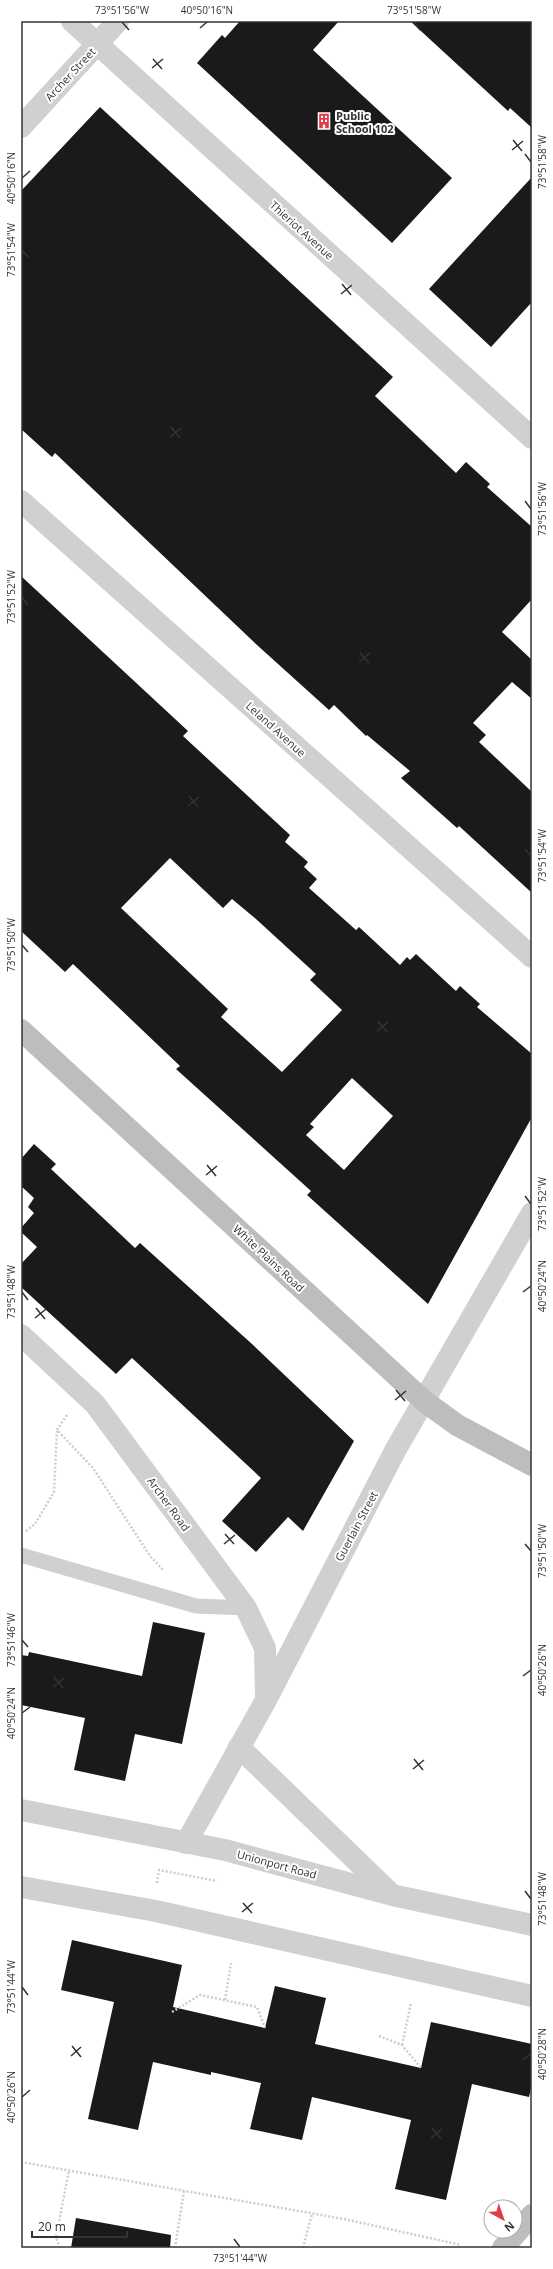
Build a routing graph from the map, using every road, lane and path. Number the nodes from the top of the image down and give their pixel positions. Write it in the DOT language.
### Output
graph roads {
  1 [pos="72,21"];
  2 [pos="118,21"];
  3 [pos="97,44"];
  4 [pos="21,127"];
  5 [pos="532,438"];
  6 [pos="21,501"];
  7 [pos="532,957"];
  8 [pos="21,1030"];
  9 [pos="532,1213"];
  10 [pos="21,1335"];
  11 [pos="424,1401"];
  12 [pos="68,1412"];
  13 [pos="57,1430"];
  14 [pos="532,1465"];
  15 [pos="21,1534"];
  16 [pos="21,1555"];
  17 [pos="167,1574"];
  18 [pos="246,1608"];
  19 [pos="266,1700"];
  20 [pos="239,1747"];
  21 [pos="21,1810"];
  22 [pos="186,1843"];
  23 [pos="217,1881"];
  24 [pos="163,1884"];
  25 [pos="21,1887"];
  26 [pos="392,1894"];
  27 [pos="532,1925"];
  28 [pos="232,1963"];
  29 [pos="532,1996"];
  30 [pos="225,2000"];
  31 [pos="411,2003"];
  32 [pos="172,2012"];
  33 [pos="265,2028"];
  34 [pos="379,2036"];
  35 [pos="402,2045"];
  36 [pos="421,2068"];
  37 [pos="21,2162"];
  38 [pos="69,2170"];
  39 [pos="184,2191"];
  40 [pos="312,2214"];
  41 [pos="532,2215"];
  42 [pos="461,2245"];
  43 [pos="60,2248"];
  44 [pos="175,2248"];
  45 [pos="303,2248"];
  46 [pos="503,2248"];
  1 -- 3 [label="street, Thieriot Avenue"];
  2 -- 3 [label="street, Archer Street"];
  3 -- 4 [label="street, Archer Street"];
  3 -- 5 [label="street, Thieriot Avenue"];
  6 -- 7 [label="street, Leland Avenue"];
  8 -- 11 [label="main road, White Plains Road"];
  9 -- 11 [label="street, Guerlain Street"];
  10 -- 18 [label="street, Archer Road"];
  11 -- 14 [label="main road, White Plains Road"];
  11 -- 19 [label="street, Guerlain Street"];
  12 -- 13 [label="path"];
  13 -- 15 [label="path"];
  13 -- 17 [label="path"];
  16 -- 18 [label="lane"];
  18 -- 19 [label="street, Archer Road"];
  19 -- 20 [label="street, Guerlain Street"];
  20 -- 22 [label="street, Guerlain Street"];
  20 -- 26 [label="street"];
  21 -- 22 [label="street, Unionport Road"];
  22 -- 26 [label="street, Unionport Road"];
  23 -- 24 [label="path"];
  25 -- 29 [label="street"];
  26 -- 27 [label="street, Unionport Road"];
  28 -- 30 [label="path"];
  30 -- 32 [label="path"];
  30 -- 33 [label="path"];
  31 -- 35 [label="path"];
  34 -- 35 [label="path"];
  35 -- 36 [label="path"];
  37 -- 38 [label="path"];
  38 -- 39 [label="path"];
  38 -- 43 [label="path"];
  39 -- 40 [label="path"];
  39 -- 44 [label="path"];
  40 -- 42 [label="path"];
  40 -- 45 [label="path"];
  41 -- 46 [label="main road"];
}
